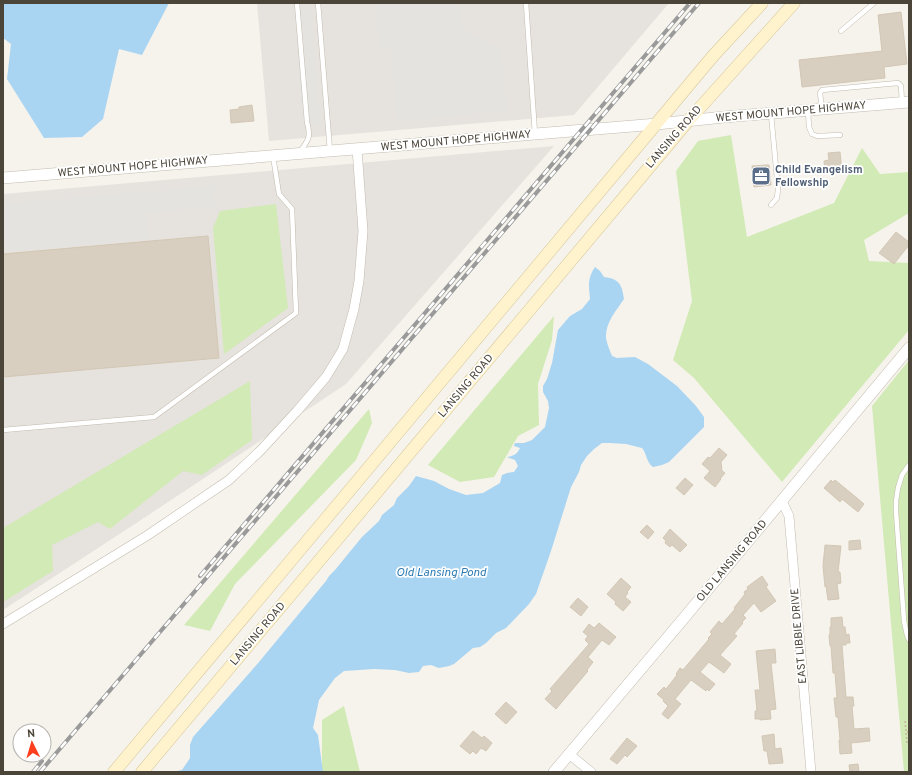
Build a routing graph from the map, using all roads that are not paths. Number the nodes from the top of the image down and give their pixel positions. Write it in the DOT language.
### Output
graph roads {
  1 [pos="297,3"];
  2 [pos="318,3"];
  3 [pos="526,3"];
  4 [pos="762,3"];
  5 [pos="794,3"];
  6 [pos="874,3"];
  7 [pos="841,32"];
  8 [pos="906,103"];
  9 [pos="822,109"];
  10 [pos="808,110"];
  11 [pos="771,113"];
  12 [pos="688,121"];
  13 [pos="657,124"];
  14 [pos="535,134"];
  15 [pos="840,135"];
  16 [pos="358,149"];
  17 [pos="330,151"];
  18 [pos="299,154"];
  19 [pos="273,156"];
  20 [pos="3,178"];
  21 [pos="771,205"];
  22 [pos="909,348"];
  23 [pos="3,430"];
  24 [pos="909,465"];
  25 [pos="782,501"];
  26 [pos="3,624"];
  27 [pos="909,640"];
  28 [pos="569,754"];
  29 [pos="114,772"];
  30 [pos="142,772"];
  31 [pos="554,772"];
  32 [pos="591,772"];
  33 [pos="811,772"];
  1 -- 18 [label="lane"];
  2 -- 17 [label="lane"];
  3 -- 14 [label="lane"];
  4 -- 13 [label="main road, LANSING ROAD"];
  5 -- 12 [label="main road, LANSING ROAD"];
  6 -- 7 [label="lane"];
  8 -- 9 [label="street, WEST MOUNT HOPE HIGHWAY"];
  8 -- 9 [label="lane"];
  9 -- 10 [label="street, WEST MOUNT HOPE HIGHWAY"];
  10 -- 11 [label="street, WEST MOUNT HOPE HIGHWAY"];
  10 -- 15 [label="lane"];
  11 -- 12 [label="street, WEST MOUNT HOPE HIGHWAY"];
  11 -- 21 [label="lane"];
  12 -- 13 [label="street, WEST MOUNT HOPE HIGHWAY"];
  12 -- 30 [label="main road, LANSING ROAD"];
  13 -- 14 [label="street, WEST MOUNT HOPE HIGHWAY"];
  13 -- 29 [label="main road, LANSING ROAD"];
  14 -- 16 [label="street, WEST MOUNT HOPE HIGHWAY"];
  16 -- 17 [label="street, WEST MOUNT HOPE HIGHWAY"];
  16 -- 26 [label="street"];
  17 -- 18 [label="street, WEST MOUNT HOPE HIGHWAY"];
  18 -- 19 [label="street, WEST MOUNT HOPE HIGHWAY"];
  19 -- 20 [label="street, WEST MOUNT HOPE HIGHWAY"];
  19 -- 23 [label="lane"];
  22 -- 25 [label="street, OLD LANSING ROAD"];
  24 -- 27 [label="lane"];
  25 -- 28 [label="street, OLD LANSING ROAD"];
  25 -- 33 [label="street, EAST LIBBIE DRIVE"];
  28 -- 31 [label="street, OLD LANSING ROAD"];
  28 -- 32 [label="street"];
}
